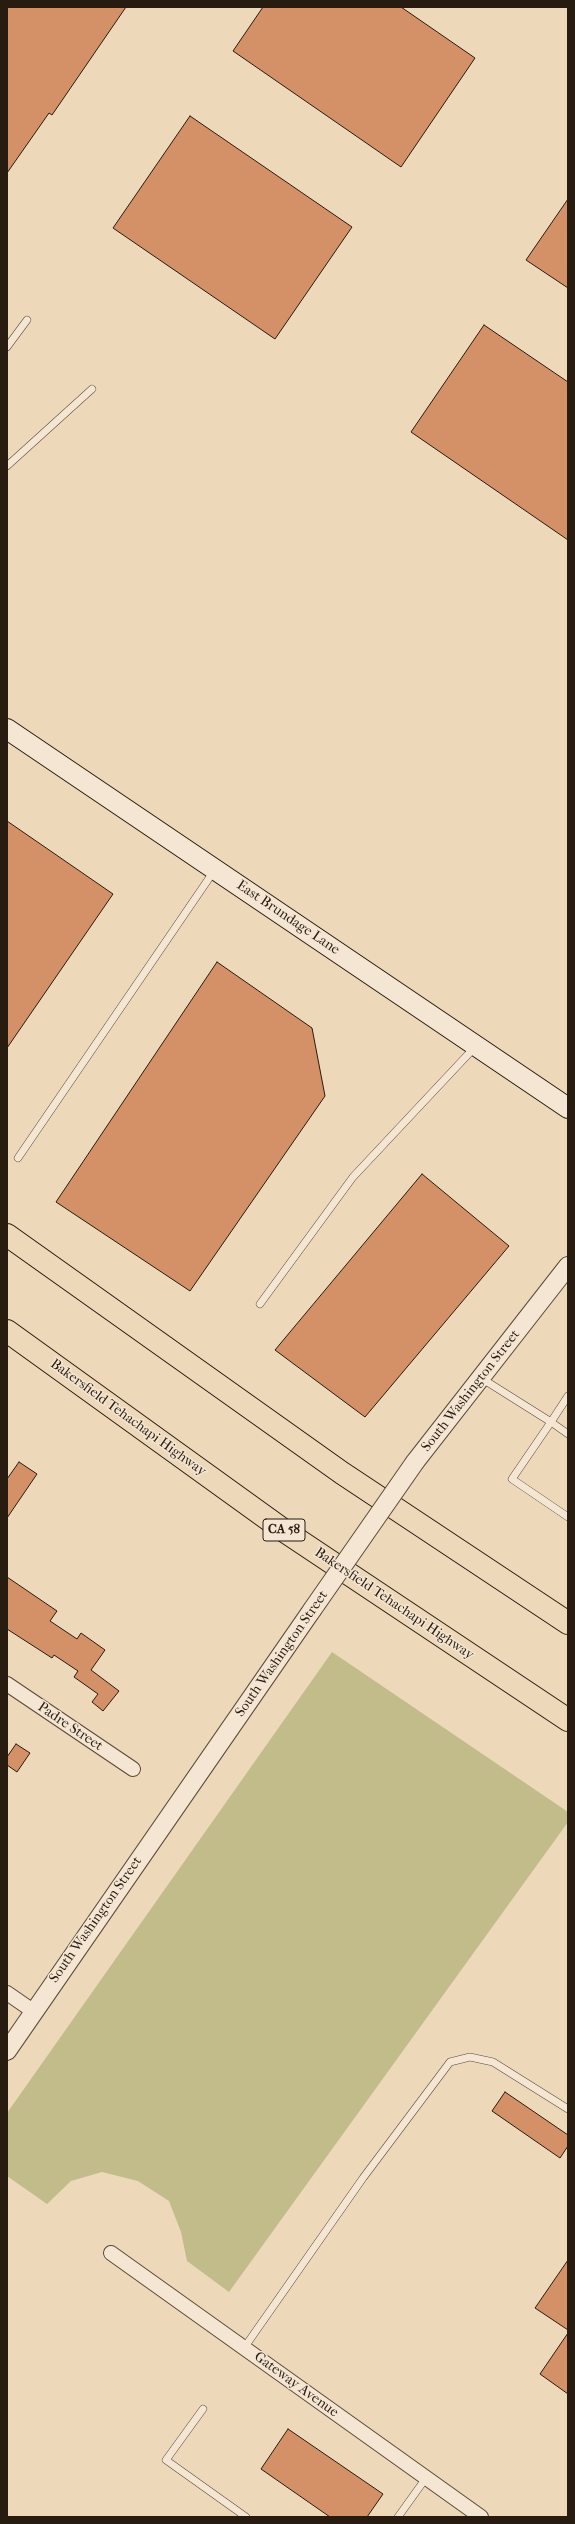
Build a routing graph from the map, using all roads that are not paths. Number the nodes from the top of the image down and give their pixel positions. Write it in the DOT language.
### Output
graph roads {
  1 [pos="27,320"];
  2 [pos="7,347"];
  3 [pos="92,389"];
  4 [pos="7,466"];
  5 [pos="7,729"];
  6 [pos="215,869"];
  7 [pos="476,1046"];
  8 [pos="568,1108"];
  9 [pos="18,1158"];
  10 [pos="7,1236"];
  11 [pos="568,1266"];
  12 [pos="260,1304"];
  13 [pos="7,1331"];
  14 [pos="480,1378"];
  15 [pos="568,1396"];
  16 [pos="551,1422"];
  17 [pos="568,1434"];
  18 [pos="568,1517"];
  19 [pos="568,1623"];
  20 [pos="7,1684"];
  21 [pos="568,1720"];
  22 [pos="133,1769"];
  23 [pos="7,1993"];
  24 [pos="33,2011"];
  25 [pos="7,2051"];
  26 [pos="568,2109"];
  27 [pos="111,2253"];
  28 [pos="244,2348"];
  29 [pos="202,2409"];
  30 [pos="426,2478"];
  31 [pos="246,2517"];
  32 [pos="398,2517"];
  33 [pos="481,2517"];
  1 -- 2 [label="lane"];
  3 -- 4 [label="lane"];
  5 -- 6 [label="main road, East Brundage Lane"];
  6 -- 7 [label="main road, East Brundage Lane"];
  6 -- 9 [label="lane"];
  7 -- 8 [label="main road, East Brundage Lane"];
  7 -- 12 [label="lane"];
  10 -- 19 [label="highway"];
  11 -- 14 [label="street, South Washington Street"];
  13 -- 21 [label="highway, Bakersfield Tehachapi Highway / CA 58"];
  14 -- 16 [label="lane"];
  14 -- 24 [label="street, South Washington Street, bridge"];
  15 -- 16 [label="lane"];
  16 -- 17 [label="lane"];
  16 -- 18 [label="lane"];
  20 -- 22 [label="street, Padre Street"];
  23 -- 24 [label="street"];
  24 -- 25 [label="street, South Washington Street"];
  26 -- 28 [label="lane"];
  27 -- 28 [label="street, Gateway Avenue"];
  28 -- 30 [label="street, Gateway Avenue"];
  29 -- 31 [label="lane"];
  30 -- 32 [label="lane"];
  30 -- 33 [label="street, Gateway Avenue"];
}
